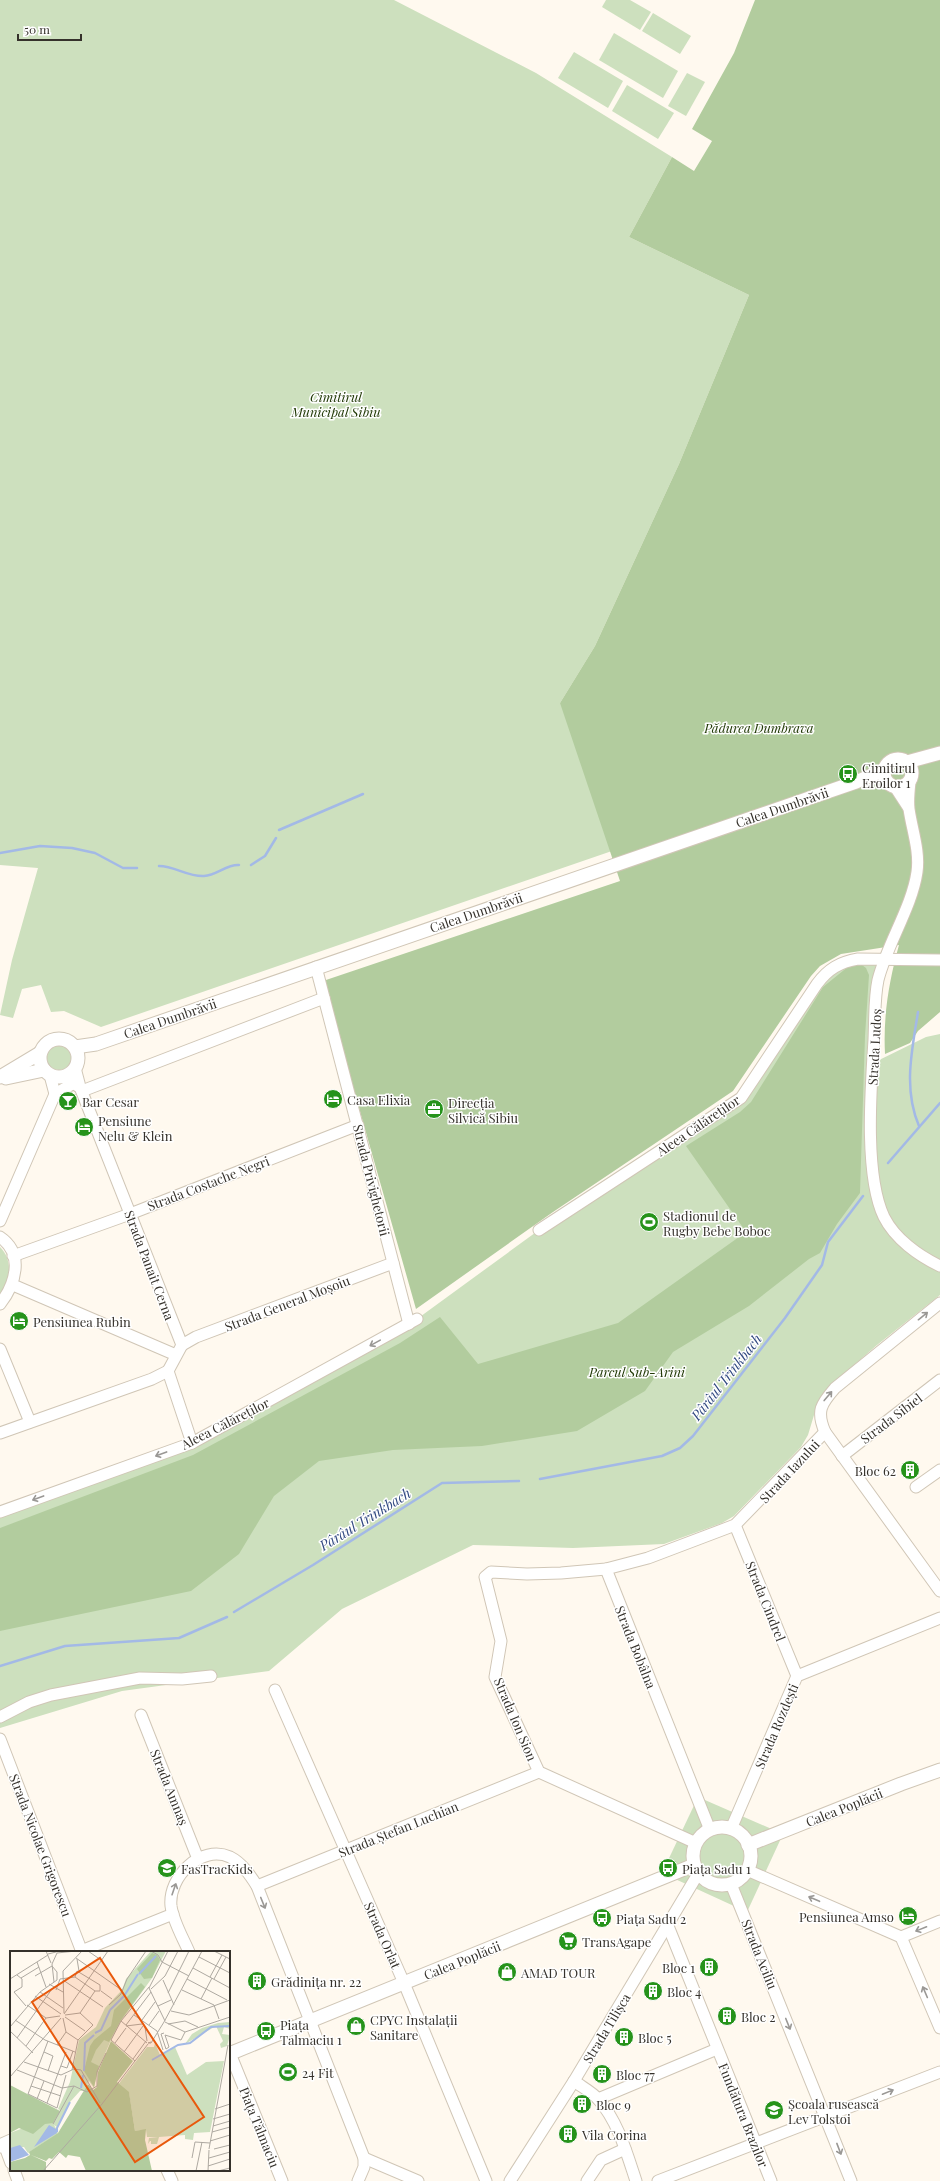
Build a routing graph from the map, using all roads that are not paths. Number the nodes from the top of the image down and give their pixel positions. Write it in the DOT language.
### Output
graph roads {
  1 [pos="936,755"];
  2 [pos="910,772"];
  3 [pos="888,780"];
  4 [pos="908,807"];
  5 [pos="884,960"];
  6 [pos="940,960"];
  7 [pos="316,967"];
  8 [pos="324,998"];
  9 [pos="40,1053"];
  10 [pos="76,1057"];
  11 [pos="47,1072"];
  12 [pos="0,1078"];
  13 [pos="75,1085"];
  14 [pos="55,1094"];
  15 [pos="358,1125"];
  16 [pos="130,1214"];
  17 [pos="0,1221"];
  18 [pos="539,1230"];
  19 [pos="0,1237"];
  20 [pos="13,1256"];
  21 [pos="393,1263"];
  22 [pos="940,1266"];
  23 [pos="13,1285"];
  24 [pos="940,1303"];
  25 [pos="0,1304"];
  26 [pos="413,1322"];
  27 [pos="0,1349"];
  28 [pos="179,1350"];
  29 [pos="168,1371"];
  30 [pos="940,1380"];
  31 [pos="30,1422"];
  32 [pos="825,1432"];
  33 [pos="0,1433"];
  34 [pos="192,1443"];
  35 [pos="842,1456"];
  36 [pos="940,1470"];
  37 [pos="916,1488"];
  38 [pos="0,1512"];
  39 [pos="735,1525"];
  40 [pos="606,1569"];
  41 [pos="940,1591"];
  42 [pos="940,1618"];
  43 [pos="211,1676"];
  44 [pos="797,1676"];
  45 [pos="275,1690"];
  46 [pos="141,1715"];
  47 [pos="0,1717"];
  48 [pos="0,1739"];
  49 [pos="940,1770"];
  50 [pos="539,1772"];
  51 [pos="731,1829"];
  52 [pos="710,1830"];
  53 [pos="696,1843"];
  54 [pos="748,1845"];
  55 [pos="345,1851"];
  56 [pos="198,1859"];
  57 [pos="696,1869"];
  58 [pos="747,1870"];
  59 [pos="731,1884"];
  60 [pos="257,1886"];
  61 [pos="173,1914"];
  62 [pos="940,1922"];
  63 [pos="668,1926"];
  64 [pos="901,1937"];
  65 [pos="82,1951"];
  66 [pos="188,1951"];
  67 [pos="404,1983"];
  68 [pos="310,2021"];
  69 [pos="940,2028"];
  70 [pos="717,2049"];
  71 [pos="230,2053"];
  72 [pos="230,2055"];
  73 [pos="940,2072"];
  74 [pos="574,2081"];
  75 [pos="598,2099"];
  76 [pos="826,2117"];
  77 [pos="5,2144"];
  78 [pos="756,2144"];
  79 [pos="625,2149"];
  80 [pos="364,2158"];
  81 [pos="10,2160"];
  82 [pos="14,2171"];
  83 [pos="167,2171"];
  84 [pos="679,2177"];
  85 [pos="18,2181"];
  86 [pos="172,2181"];
  87 [pos="282,2181"];
  88 [pos="358,2181"];
  89 [pos="418,2181"];
  90 [pos="486,2181"];
  91 [pos="510,2181"];
  92 [pos="587,2181"];
  93 [pos="636,2181"];
  94 [pos="658,2181"];
  95 [pos="771,2181"];
  96 [pos="851,2181"];
  1 -- 2 [label="main road"];
  2 -- 3 [label="main road"];
  2 -- 3 [label="main road"];
  2 -- 4 [label="street, Strada Ludoș"];
  3 -- 4 [label="street, Strada Ludoș"];
  3 -- 7 [label="main road, Calea Dumbrăvii"];
  4 -- 5 [label="street, Strada Ludoș"];
  5 -- 6 [label="street, Aleea Călăreților"];
  5 -- 18 [label="street, Aleea Călăreților"];
  5 -- 22 [label="street, Strada Ludoș"];
  7 -- 8 [label="street, Strada Privighetorii"];
  7 -- 10 [label="main road, Calea Dumbrăvii"];
  8 -- 13 [label="street"];
  8 -- 15 [label="street, Strada Privighetorii"];
  9 -- 10 [label="main road"];
  9 -- 11 [label="main road"];
  9 -- 12 [label="main road"];
  10 -- 13 [label="main road, Calea Dumbrăvii"];
  11 -- 12 [label="main road"];
  11 -- 13 [label="main road"];
  11 -- 14 [label="street"];
  13 -- 14 [label="street"];
  13 -- 16 [label="street, Strada Panait Cerna"];
  14 -- 17 [label="street"];
  15 -- 16 [label="street, Strada Costache Negri"];
  15 -- 21 [label="street, Strada Privighetorii"];
  16 -- 20 [label="street, Strada Costache Negri"];
  16 -- 28 [label="street, Strada Panait Cerna"];
  19 -- 20 [label="street"];
  20 -- 23 [label="street"];
  21 -- 26 [label="street, Strada Privighetorii"];
  21 -- 28 [label="street, Strada General Moșoiu"];
  23 -- 25 [label="street"];
  23 -- 28 [label="street"];
  32 -- 24 [label="street, Strada Iazului, one-way"];
  26 -- 34 [label="street, Aleea Călăreților, one-way"];
  27 -- 31 [label="street"];
  28 -- 29 [label="street"];
  29 -- 31 [label="street"];
  29 -- 34 [label="street"];
  30 -- 35 [label="street, Strada Sibiel"];
  31 -- 33 [label="street"];
  32 -- 35 [label="street"];
  32 -- 39 [label="street, Strada Iazului"];
  34 -- 38 [label="street, Aleea Călăreților, one-way"];
  35 -- 41 [label="street"];
  36 -- 37 [label="street"];
  39 -- 40 [label="street, Strada Iazului"];
  39 -- 44 [label="street, Strada Cindrel"];
  40 -- 50 [label="street, Strada Ion Sion"];
  40 -- 52 [label="street, Strada Bobâlna"];
  42 -- 44 [label="street, Strada Rozdești"];
  43 -- 47 [label="street"];
  44 -- 51 [label="street, Strada Rozdești"];
  45 -- 55 [label="street, Strada Orlat"];
  46 -- 56 [label="street, Strada Amnaș"];
  48 -- 65 [label="street, Strada Nicolae Grigorescu"];
  49 -- 54 [label="main road, Calea Poplăcii"];
  50 -- 53 [label="street, Strada Ion Sion"];
  50 -- 55 [label="street, Strada Ștefan Luchian"];
  51 -- 52 [label="main road"];
  51 -- 54 [label="main road"];
  52 -- 53 [label="main road"];
  53 -- 57 [label="main road"];
  54 -- 58 [label="main road"];
  55 -- 60 [label="street, Strada Ștefan Luchian"];
  55 -- 67 [label="street, Strada Orlat"];
  56 -- 60 [label="street"];
  61 -- 56 [label="street, one-way"];
  57 -- 59 [label="main road"];
  57 -- 63 [label="street, Strada Tilișca"];
  57 -- 67 [label="main road, Calea Poplăcii"];
  58 -- 59 [label="main road"];
  64 -- 58 [label="street, one-way"];
  59 -- 76 [label="street, Strada Aciliu, one-way"];
  60 -- 68 [label="street, one-way"];
  61 -- 65 [label="street"];
  61 -- 66 [label="street"];
  62 -- 64 [label="street, one-way"];
  63 -- 70 [label="street, Fundătura Brazilor"];
  63 -- 74 [label="street, Strada Tilișca"];
  69 -- 64 [label="street, one-way"];
  67 -- 68 [label="main road, Calea Poplăcii"];
  67 -- 90 [label="street, Strada Orlat"];
  68 -- 71 [label="main road, Calea Poplăcii"];
  68 -- 80 [label="street"];
  70 -- 75 [label="street, Fundătura Brazilor"];
  70 -- 78 [label="street, Fundătura Brazilor"];
  72 -- 87 [label="street, Piața Tălmaciu"];
  76 -- 73 [label="street, one-way"];
  74 -- 75 [label="street"];
  74 -- 91 [label="street, Strada Tilișca"];
  75 -- 79 [label="street"];
  76 -- 78 [label="street"];
  76 -- 96 [label="street, Strada Aciliu, one-way"];
  77 -- 81 [label="street"];
  78 -- 84 [label="street"];
  78 -- 95 [label="street, Fundătura Brazilor"];
  79 -- 92 [label="street"];
  79 -- 93 [label="street"];
  80 -- 88 [label="street"];
  80 -- 89 [label="street"];
  82 -- 85 [label="street"];
  83 -- 86 [label="street"];
  84 -- 94 [label="street"];
}
